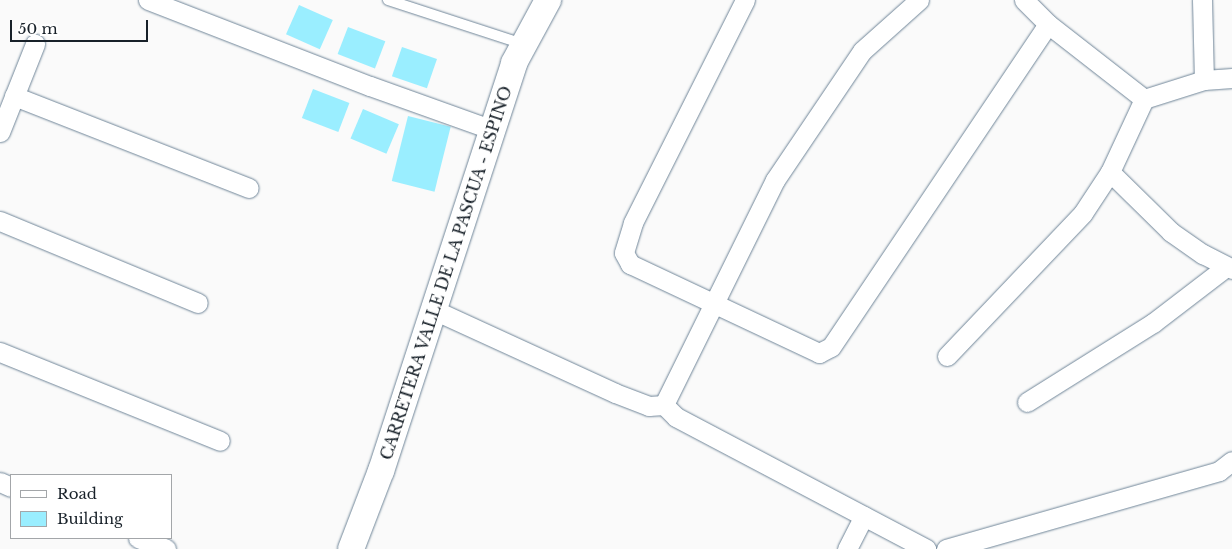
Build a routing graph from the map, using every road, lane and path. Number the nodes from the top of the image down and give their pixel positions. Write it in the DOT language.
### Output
graph roads {
  1 [pos="148,0"];
  2 [pos="388,0"];
  3 [pos="548,0"];
  4 [pos="745,0"];
  5 [pos="919,0"];
  6 [pos="1024,0"];
  7 [pos="1202,0"];
  8 [pos="1048,24"];
  9 [pos="35,44"];
  10 [pos="524,44"];
  11 [pos="1232,78"];
  12 [pos="1204,80"];
  13 [pos="14,96"];
  14 [pos="1144,99"];
  15 [pos="493,130"];
  16 [pos="0,132"];
  17 [pos="1110,172"];
  18 [pos="249,188"];
  19 [pos="0,221"];
  20 [pos="1229,268"];
  21 [pos="198,303"];
  22 [pos="711,303"];
  23 [pos="434,310"];
  24 [pos="0,352"];
  25 [pos="946,356"];
  26 [pos="1027,402"];
  27 [pos="664,406"];
  28 [pos="220,441"];
  29 [pos="1232,460"];
  30 [pos="864,516"];
  31 [pos="141,539"];
  32 [pos="166,549"];
  33 [pos="351,549"];
  34 [pos="847,549"];
  35 [pos="926,549"];
  36 [pos="946,549"];
  1 -- 15 [label="street"];
  2 -- 10 [label="lane"];
  3 -- 10 [label="main road, CARRETERA VALLE DE LA PASCUA - ESPINO"];
  4 -- 22 [label="street"];
  5 -- 22 [label="street"];
  6 -- 8 [label="street"];
  7 -- 12 [label="street"];
  8 -- 14 [label="street"];
  8 -- 22 [label="street"];
  9 -- 13 [label="street"];
  10 -- 15 [label="main road, CARRETERA VALLE DE LA PASCUA - ESPINO"];
  11 -- 12 [label="street"];
  12 -- 14 [label="street"];
  13 -- 16 [label="street"];
  13 -- 18 [label="street"];
  14 -- 17 [label="street"];
  15 -- 23 [label="main road, CARRETERA VALLE DE LA PASCUA - ESPINO"];
  17 -- 20 [label="street"];
  17 -- 25 [label="street"];
  19 -- 21 [label="street"];
  20 -- 26 [label="street"];
  22 -- 27 [label="street"];
  23 -- 27 [label="street"];
  23 -- 33 [label="main road, CARRETERA VALLE DE LA PASCUA - ESPINO"];
  24 -- 28 [label="street"];
  27 -- 30 [label="street"];
  29 -- 36 [label="street"];
  30 -- 34 [label="street"];
  30 -- 35 [label="street"];
  31 -- 32 [label="street"];
}
